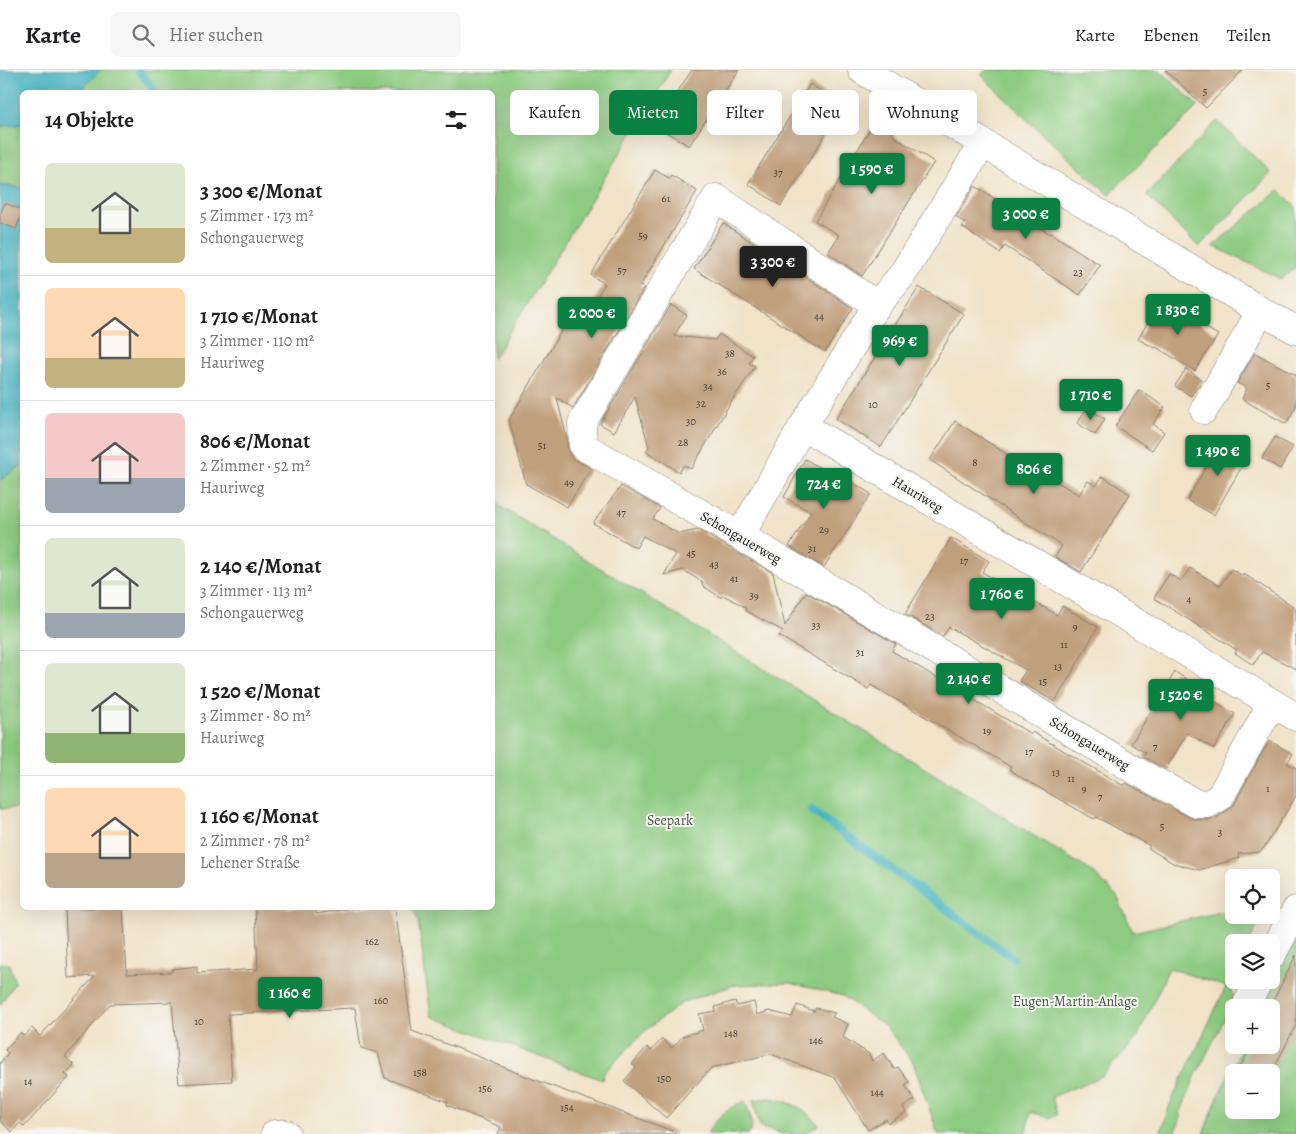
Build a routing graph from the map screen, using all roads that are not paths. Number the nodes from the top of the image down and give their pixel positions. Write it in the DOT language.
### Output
graph roads {
  1 [pos="862,70"];
  2 [pos="983,143"];
  3 [pos="877,305"];
  4 [pos="1261,311"];
  5 [pos="1296,330"];
  6 [pos="1204,410"];
  7 [pos="803,426"];
  8 [pos="740,536"];
  9 [pos="1272,703"];
  10 [pos="1296,717"];
  11 [pos="1296,910"];
  12 [pos="1280,939"];
  13 [pos="275,1134"];
  14 [pos="286,1134"];
  1 -- 2 [label="street"];
  2 -- 3 [label="street"];
  2 -- 4 [label="street"];
  3 -- 7 [label="street"];
  3 -- 8 [label="street, Schongauerweg"];
  4 -- 5 [label="street"];
  4 -- 6 [label="street"];
  7 -- 8 [label="street"];
  7 -- 9 [label="street, Hauriweg"];
  8 -- 9 [label="street, Schongauerweg"];
  9 -- 10 [label="street, Hauriweg"];
  11 -- 12 [label="street"];
  13 -- 14 [label="street"];
}
